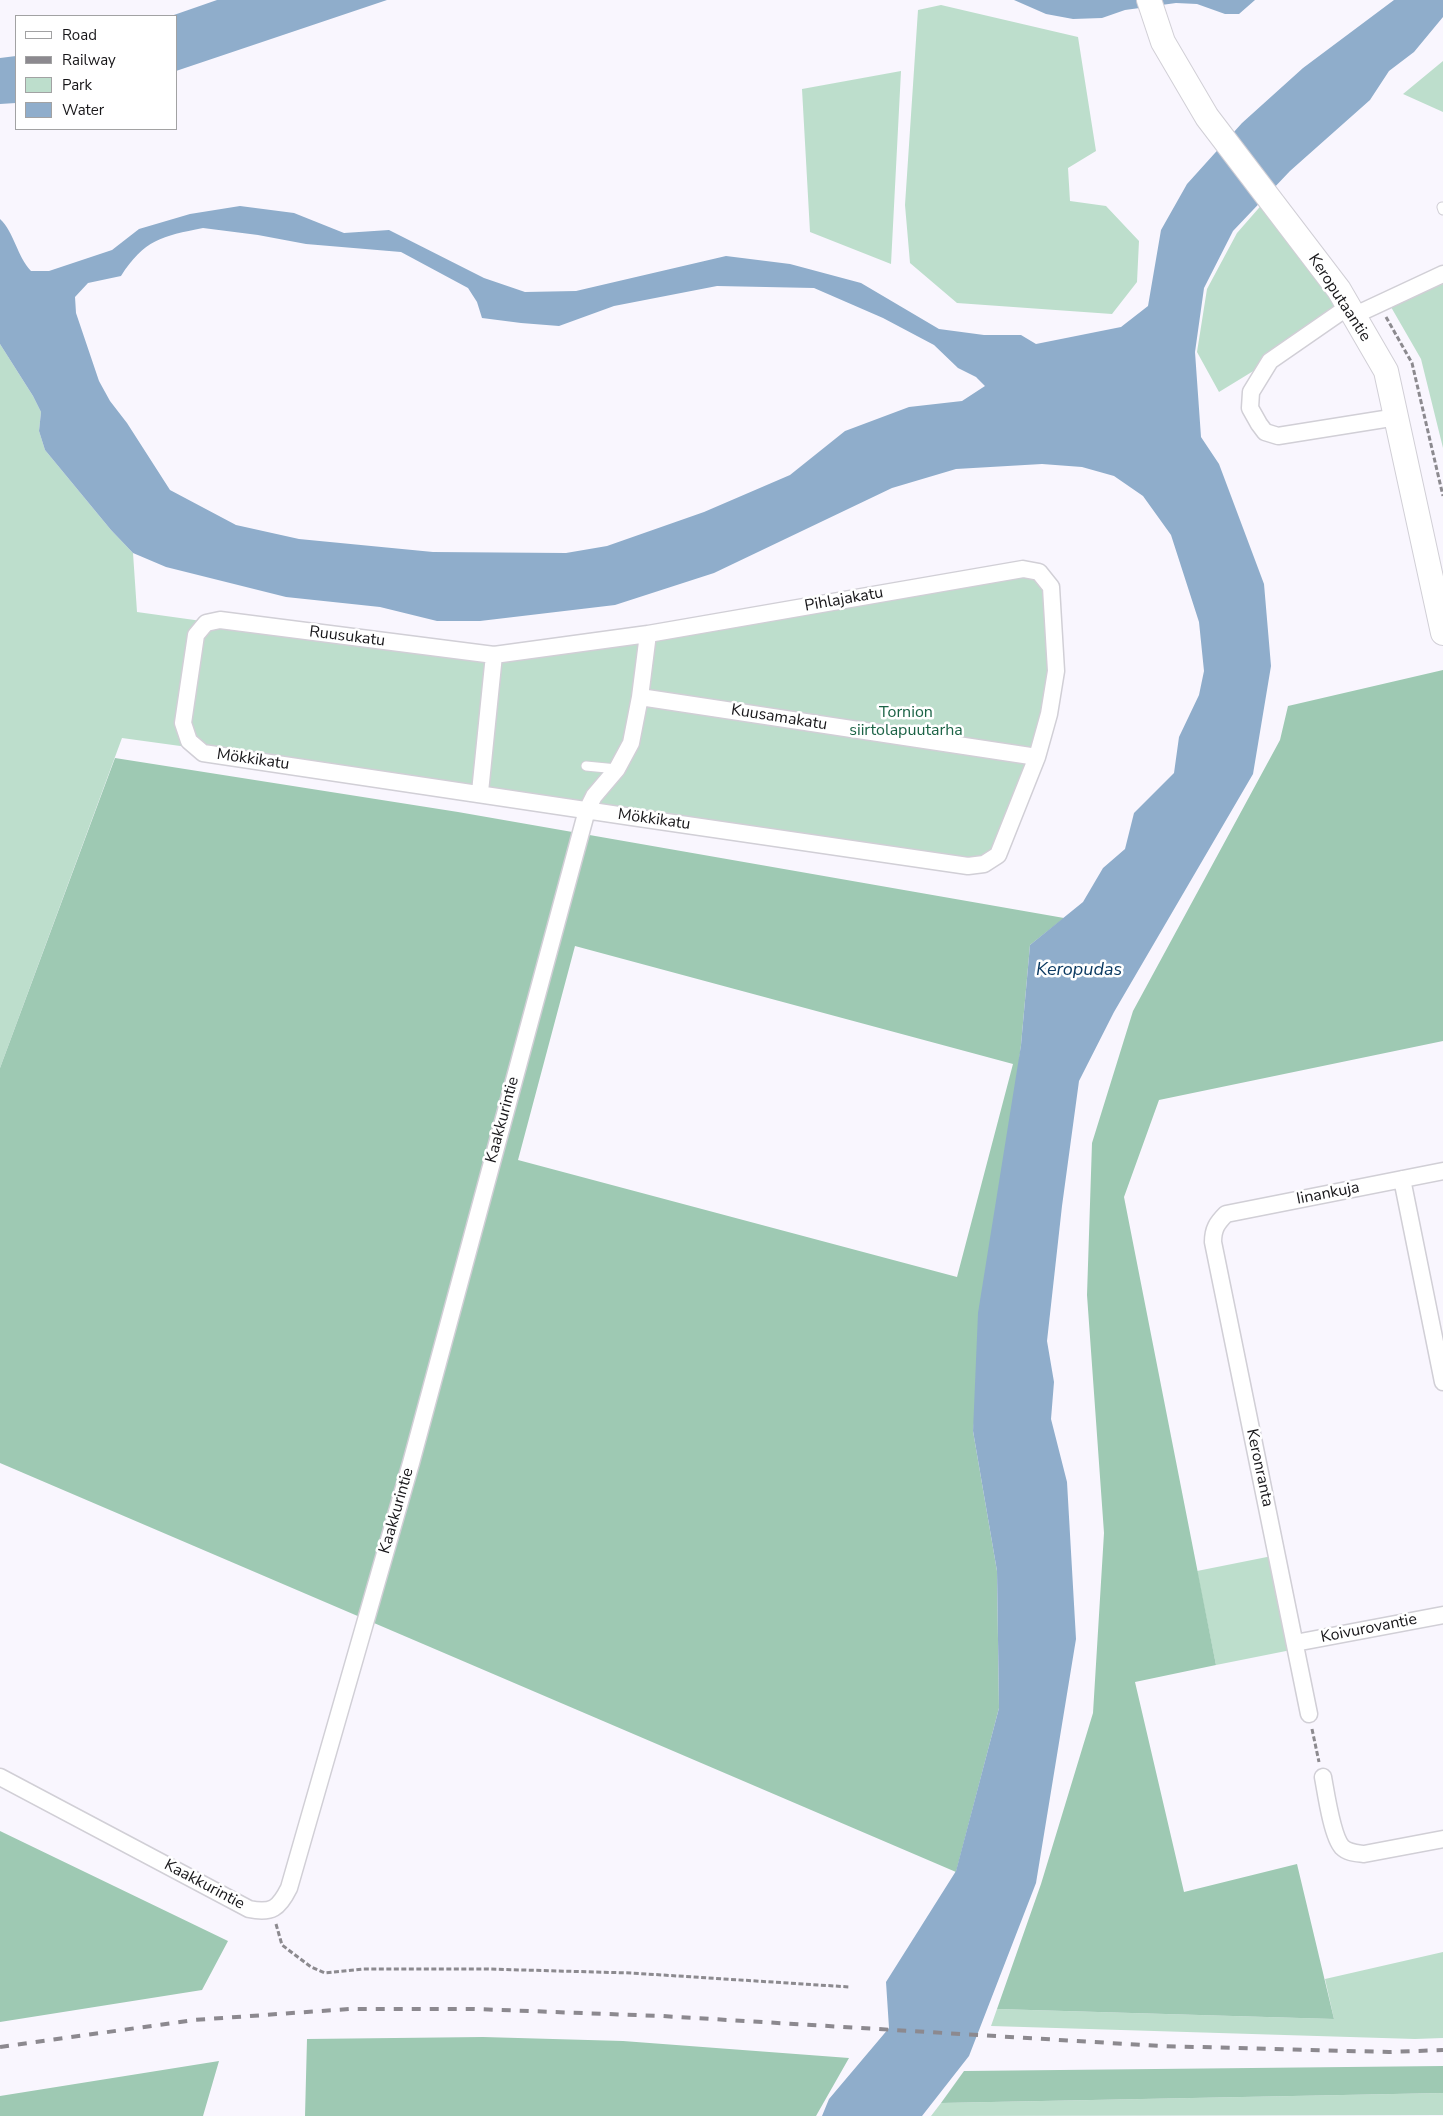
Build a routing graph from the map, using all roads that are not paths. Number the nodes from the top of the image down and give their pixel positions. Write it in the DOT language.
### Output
graph roads {
  1 [pos="1148,0"];
  2 [pos="1443,274"];
  3 [pos="1351,311"];
  4 [pos="1397,417"];
  5 [pos="1433,584"];
  6 [pos="648,634"];
  7 [pos="1443,634"];
  8 [pos="494,655"];
  9 [pos="640,697"];
  10 [pos="203,753"];
  11 [pos="1037,757"];
  12 [pos="586,766"];
  13 [pos="617,769"];
  14 [pos="480,792"];
  15 [pos="587,810"];
  16 [pos="1443,1171"];
  17 [pos="1402,1179"];
  18 [pos="1217,1223"];
  19 [pos="1443,1382"];
  20 [pos="1443,1615"];
  21 [pos="1295,1643"];
  22 [pos="1309,1714"];
  23 [pos="0,1777"];
  24 [pos="1323,1778"];
  25 [pos="1443,1839"];
  1 -- 3 [label="street, Keroputaantie"];
  2 -- 3 [label="street"];
  3 -- 4 [label="street, Keroputaantie"];
  3 -- 4 [label="street"];
  4 -- 5 [label="street, Keroputaantie"];
  5 -- 7 [label="street, Keroputaantie"];
  6 -- 8 [label="street"];
  6 -- 9 [label="street"];
  6 -- 11 [label="street, Pihlajakatu"];
  8 -- 10 [label="street, Ruusukatu"];
  8 -- 14 [label="street"];
  9 -- 11 [label="street, Kuusamakatu"];
  9 -- 13 [label="street"];
  10 -- 14 [label="street, Mökkikatu"];
  11 -- 15 [label="street, Mökkikatu"];
  12 -- 13 [label="lane"];
  13 -- 15 [label="street"];
  14 -- 15 [label="street, Mökkikatu"];
  15 -- 23 [label="street, Kaakkurintie"];
  16 -- 17 [label="street, Iinankuja"];
  17 -- 18 [label="street, Iinankuja"];
  17 -- 19 [label="street"];
  18 -- 21 [label="street, Keronranta"];
  20 -- 21 [label="street, Koivurovantie"];
  21 -- 22 [label="street, Keronranta"];
  24 -- 25 [label="street"];
}
